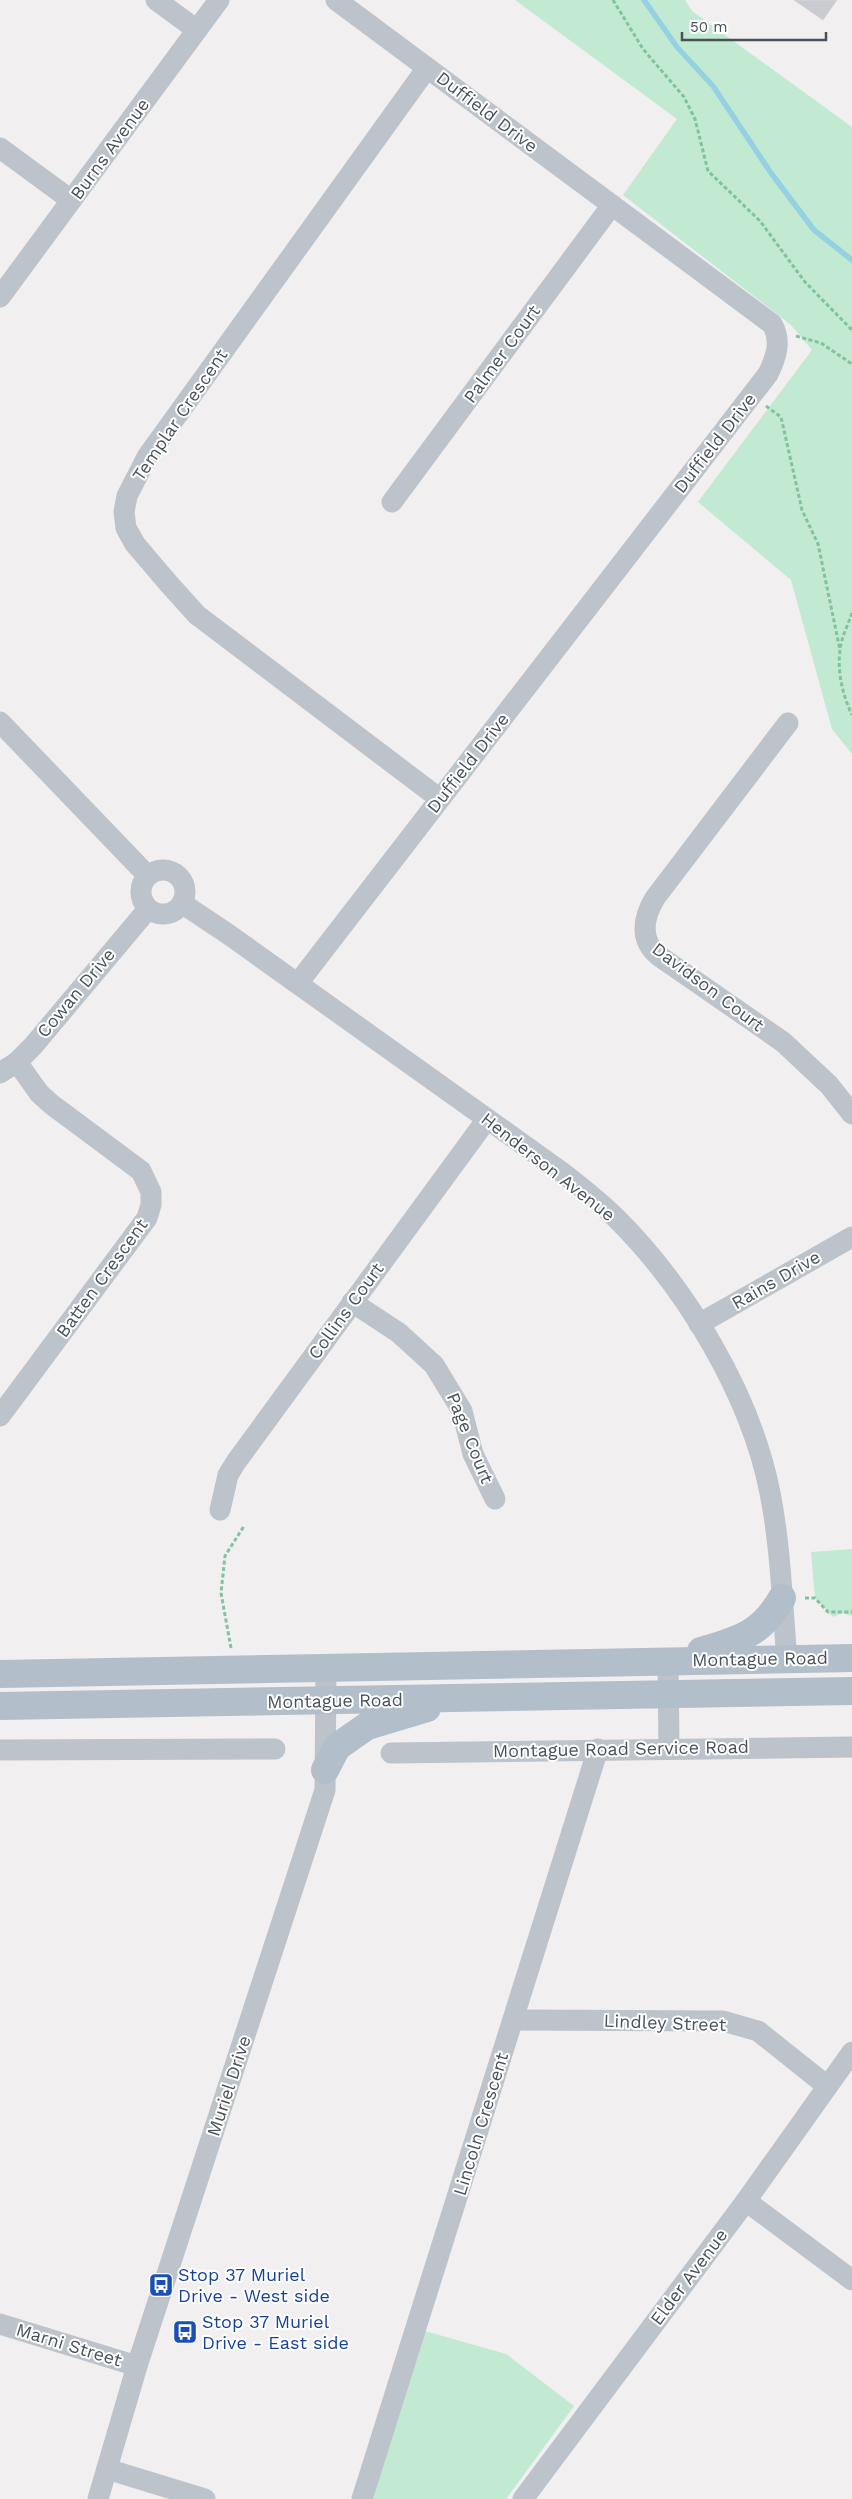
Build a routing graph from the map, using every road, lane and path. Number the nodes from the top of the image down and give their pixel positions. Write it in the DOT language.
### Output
graph roads {
  1 [pos="156,0"];
  2 [pos="219,0"];
  3 [pos="336,0"];
  4 [pos="613,0"];
  5 [pos="197,30"];
  6 [pos="428,68"];
  7 [pos="0,148"];
  8 [pos="72,200"];
  9 [pos="612,205"];
  10 [pos="0,297"];
  11 [pos="852,330"];
  12 [pos="776,331"];
  13 [pos="852,364"];
  14 [pos="752,395"];
  15 [pos="392,502"];
  16 [pos="852,613"];
  17 [pos="840,650"];
  18 [pos="852,715"];
  19 [pos="0,722"];
  20 [pos="788,724"];
  21 [pos="440,799"];
  22 [pos="147,875"];
  23 [pos="182,904"];
  24 [pos="148,909"];
  25 [pos="298,983"];
  26 [pos="8,1067"];
  27 [pos="852,1114"];
  28 [pos="487,1119"];
  29 [pos="852,1236"];
  30 [pos="352,1302"];
  31 [pos="700,1324"];
  32 [pos="0,1416"];
  33 [pos="496,1499"];
  34 [pos="220,1510"];
  35 [pos="244,1526"];
  36 [pos="782,1598"];
  37 [pos="852,1612"];
  38 [pos="232,1652"];
  39 [pos="852,1658"];
  40 [pos="787,1659"];
  41 [pos="668,1661"];
  42 [pos="326,1668"];
  43 [pos="0,1674"];
  44 [pos="852,1691"];
  45 [pos="790,1692"];
  46 [pos="670,1694"];
  47 [pos="459,1698"];
  48 [pos="327,1702"];
  49 [pos="0,1706"];
  50 [pos="852,1747"];
  51 [pos="669,1748"];
  52 [pos="275,1749"];
  53 [pos="598,1749"];
  54 [pos="0,1750"];
  55 [pos="391,1753"];
  56 [pos="325,1770"];
  57 [pos="513,2020"];
  58 [pos="852,2052"];
  59 [pos="827,2086"];
  60 [pos="746,2201"];
  61 [pos="852,2280"];
  62 [pos="0,2324"];
  63 [pos="137,2366"];
  64 [pos="107,2469"];
  65 [pos="98,2499"];
  66 [pos="205,2499"];
  67 [pos="362,2499"];
  68 [pos="523,2499"];
  1 -- 5 [label="street"];
  2 -- 5 [label="street, Burns Avenue"];
  3 -- 6 [label="street, Duffield Drive"];
  4 -- 11 [label="path"];
  5 -- 8 [label="street, Burns Avenue"];
  6 -- 9 [label="street, Duffield Drive"];
  6 -- 21 [label="street, Templar Crescent"];
  7 -- 8 [label="street"];
  8 -- 10 [label="street, Burns Avenue"];
  9 -- 12 [label="street, Duffield Drive"];
  9 -- 15 [label="street, Palmer Court"];
  12 -- 13 [label="path"];
  12 -- 14 [label="street, Duffield Drive"];
  14 -- 17 [label="path"];
  14 -- 21 [label="street, Duffield Drive"];
  16 -- 17 [label="path"];
  17 -- 18 [label="path"];
  19 -- 22 [label="street"];
  20 -- 27 [label="street, Davidson Court"];
  21 -- 25 [label="street, Duffield Drive"];
  22 -- 23 [label="street"];
  22 -- 24 [label="street"];
  23 -- 24 [label="street"];
  23 -- 25 [label="street, Henderson Avenue"];
  24 -- 26 [label="street, Cowan Drive"];
  25 -- 28 [label="street, Henderson Avenue"];
  26 -- 32 [label="street, Batten Crescent"];
  28 -- 30 [label="street, Collins Court"];
  28 -- 31 [label="street, Henderson Avenue"];
  29 -- 31 [label="street, Rains Drive"];
  30 -- 33 [label="street, Page Court"];
  30 -- 34 [label="street, Collins Court"];
  31 -- 36 [label="street, Henderson Avenue"];
  35 -- 38 [label="path"];
  36 -- 37 [label="path"];
  36 -- 40 [label="street, Henderson Avenue"];
  36 -- 41 [label="main road"];
  39 -- 40 [label="main road, Montague Road"];
  40 -- 41 [label="main road, Montague Road"];
  40 -- 45 [label="main road"];
  41 -- 42 [label="main road, Montague Road"];
  41 -- 46 [label="street, Montague Road"];
  42 -- 43 [label="main road, Montague Road"];
  42 -- 48 [label="street, Muriel Drive"];
  44 -- 45 [label="main road, Montague Road"];
  45 -- 46 [label="main road, Montague Road"];
  46 -- 47 [label="main road, Montague Road"];
  46 -- 51 [label="street, Montague Road"];
  47 -- 48 [label="main road, Montague Road"];
  47 -- 56 [label="main road"];
  48 -- 49 [label="main road, Montague Road"];
  48 -- 56 [label="street, Muriel Drive"];
  50 -- 51 [label="street, Montague Road Service Road"];
  51 -- 53 [label="street, Montague Road Service Road"];
  52 -- 54 [label="street"];
  53 -- 55 [label="street, Montague Road Service Road"];
  53 -- 57 [label="street, Lincoln Crescent"];
  56 -- 63 [label="street, Muriel Drive"];
  57 -- 59 [label="street, Lindley Street"];
  57 -- 67 [label="street, Lincoln Crescent"];
  58 -- 59 [label="street, Elder Avenue"];
  59 -- 60 [label="street, Elder Avenue"];
  60 -- 61 [label="street"];
  60 -- 68 [label="street, Elder Avenue"];
  62 -- 63 [label="street, Marni Street"];
  63 -- 64 [label="street, Muriel Drive"];
  64 -- 65 [label="street, Muriel Drive"];
  64 -- 66 [label="street"];
}
